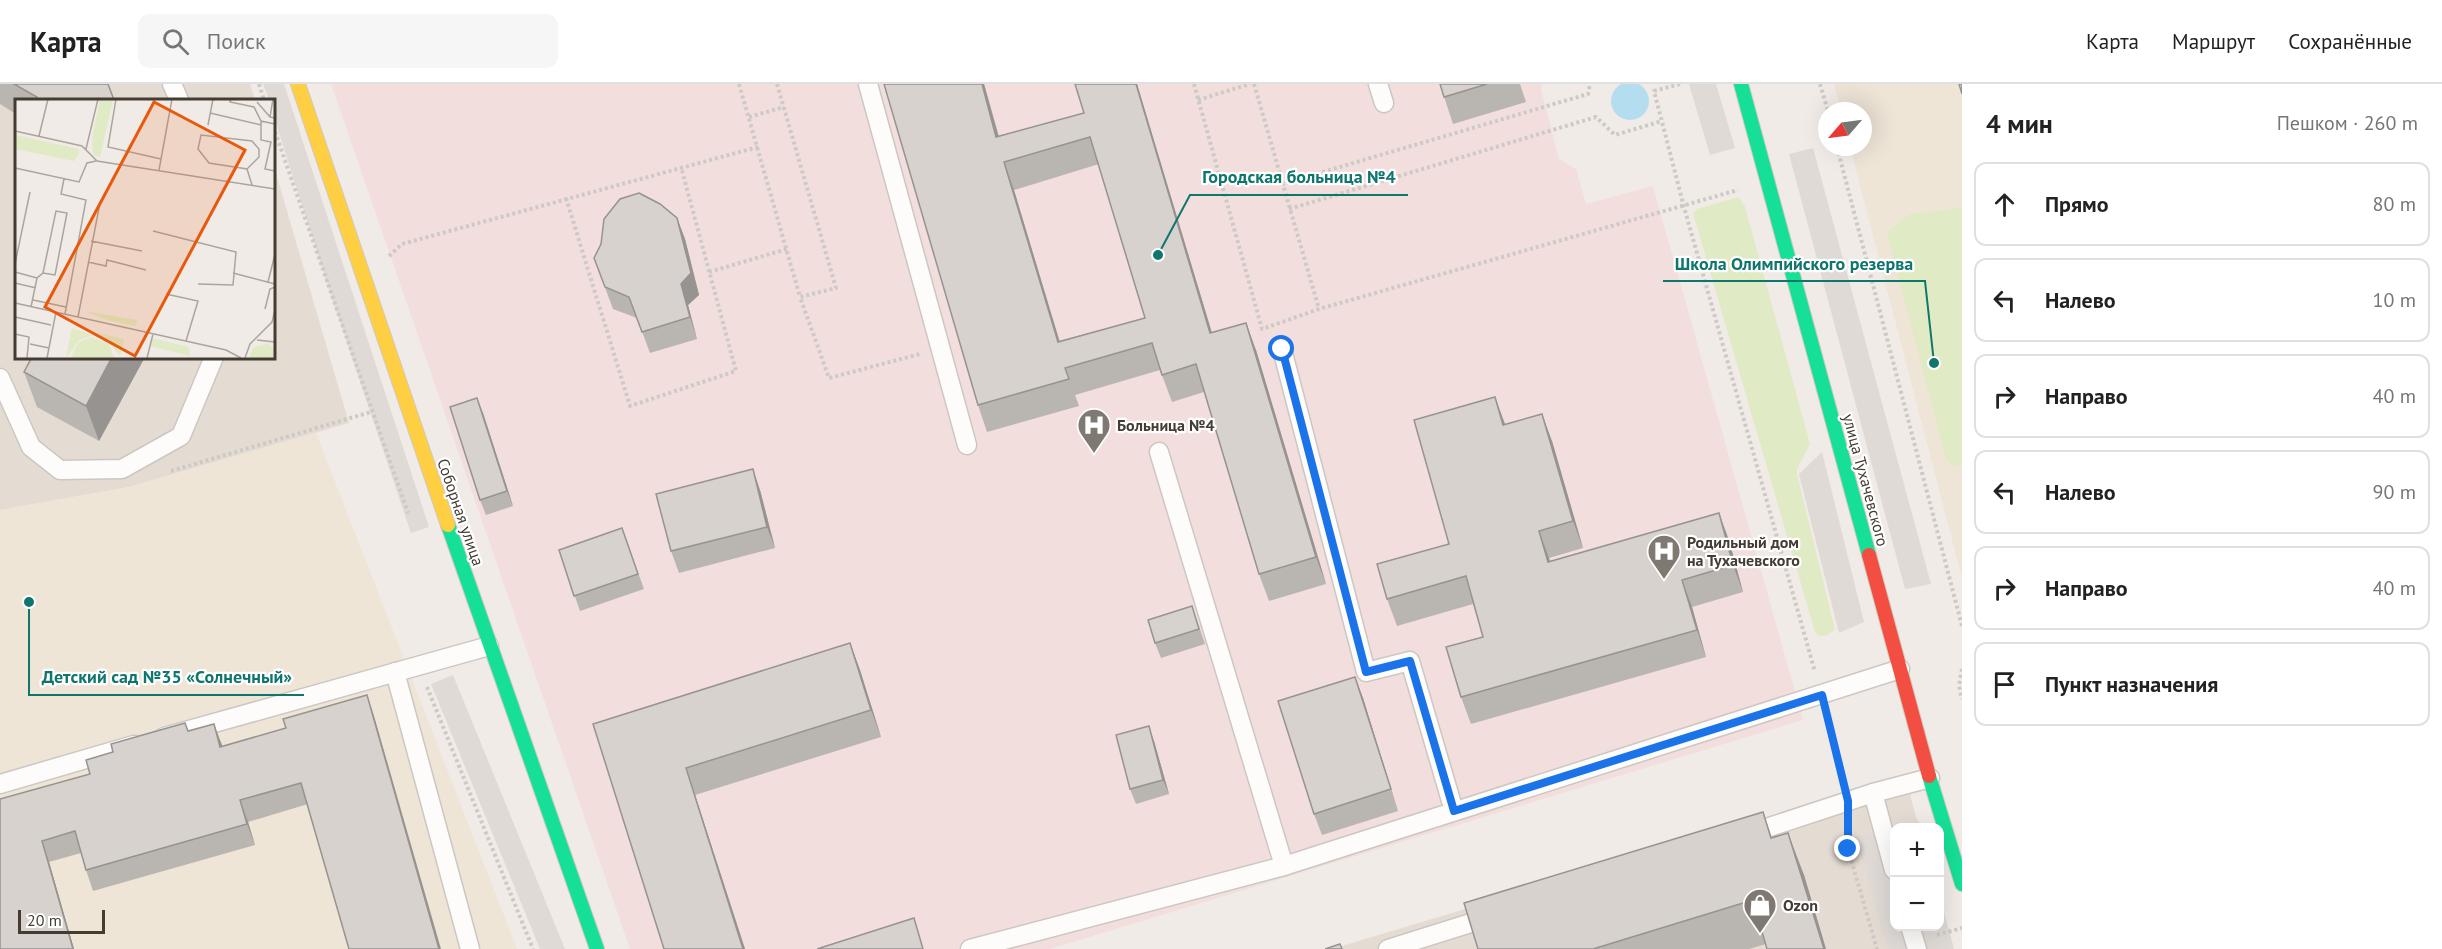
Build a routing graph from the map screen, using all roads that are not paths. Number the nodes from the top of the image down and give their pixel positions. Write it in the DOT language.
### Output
graph roads {
  1 [pos="172,84"];
  2 [pos="298,84"];
  3 [pos="868,84"];
  4 [pos="1378,84"];
  5 [pos="1741,84"];
  6 [pos="179,99"];
  7 [pos="1384,103"];
  8 [pos="1282,349"];
  9 [pos="214,358"];
  10 [pos="0,378"];
  11 [pos="967,445"];
  12 [pos="1159,452"];
  13 [pos="489,646"];
  14 [pos="1900,669"];
  15 [pos="395,672"];
  16 [pos="1930,778"];
  17 [pos="0,784"];
  18 [pos="1873,793"];
  19 [pos="1454,811"];
  20 [pos="1725,841"];
  21 [pos="1956,844"];
  22 [pos="1890,855"];
  23 [pos="1284,866"];
  24 [pos="1962,884"];
  25 [pos="1512,909"];
  26 [pos="1911,931"];
  27 [pos="1412,946"];
  28 [pos="470,949"];
  29 [pos="597,949"];
  30 [pos="970,949"];
  31 [pos="1388,949"];
  32 [pos="1917,949"];
  1 -- 6 [label="lane"];
  2 -- 13 [label="street, Соборная улица"];
  3 -- 11 [label="lane"];
  4 -- 7 [label="lane"];
  5 -- 14 [label="street, улица Тухачевского"];
  8 -- 19 [label="lane"];
  9 -- 10 [label="lane"];
  12 -- 23 [label="lane"];
  13 -- 15 [label="lane"];
  13 -- 29 [label="street, Соборная улица"];
  14 -- 16 [label="street, улица Тухачевского"];
  14 -- 19 [label="lane"];
  15 -- 17 [label="lane"];
  15 -- 28 [label="lane"];
  16 -- 18 [label="lane"];
  16 -- 21 [label="street, улица Тухачевского"];
  18 -- 20 [label="lane"];
  18 -- 22 [label="lane"];
  19 -- 23 [label="lane"];
  21 -- 24 [label="street, улица Тухачевского"];
  23 -- 30 [label="lane"];
  25 -- 27 [label="lane"];
  26 -- 32 [label="lane"];
  27 -- 31 [label="lane"];
}
